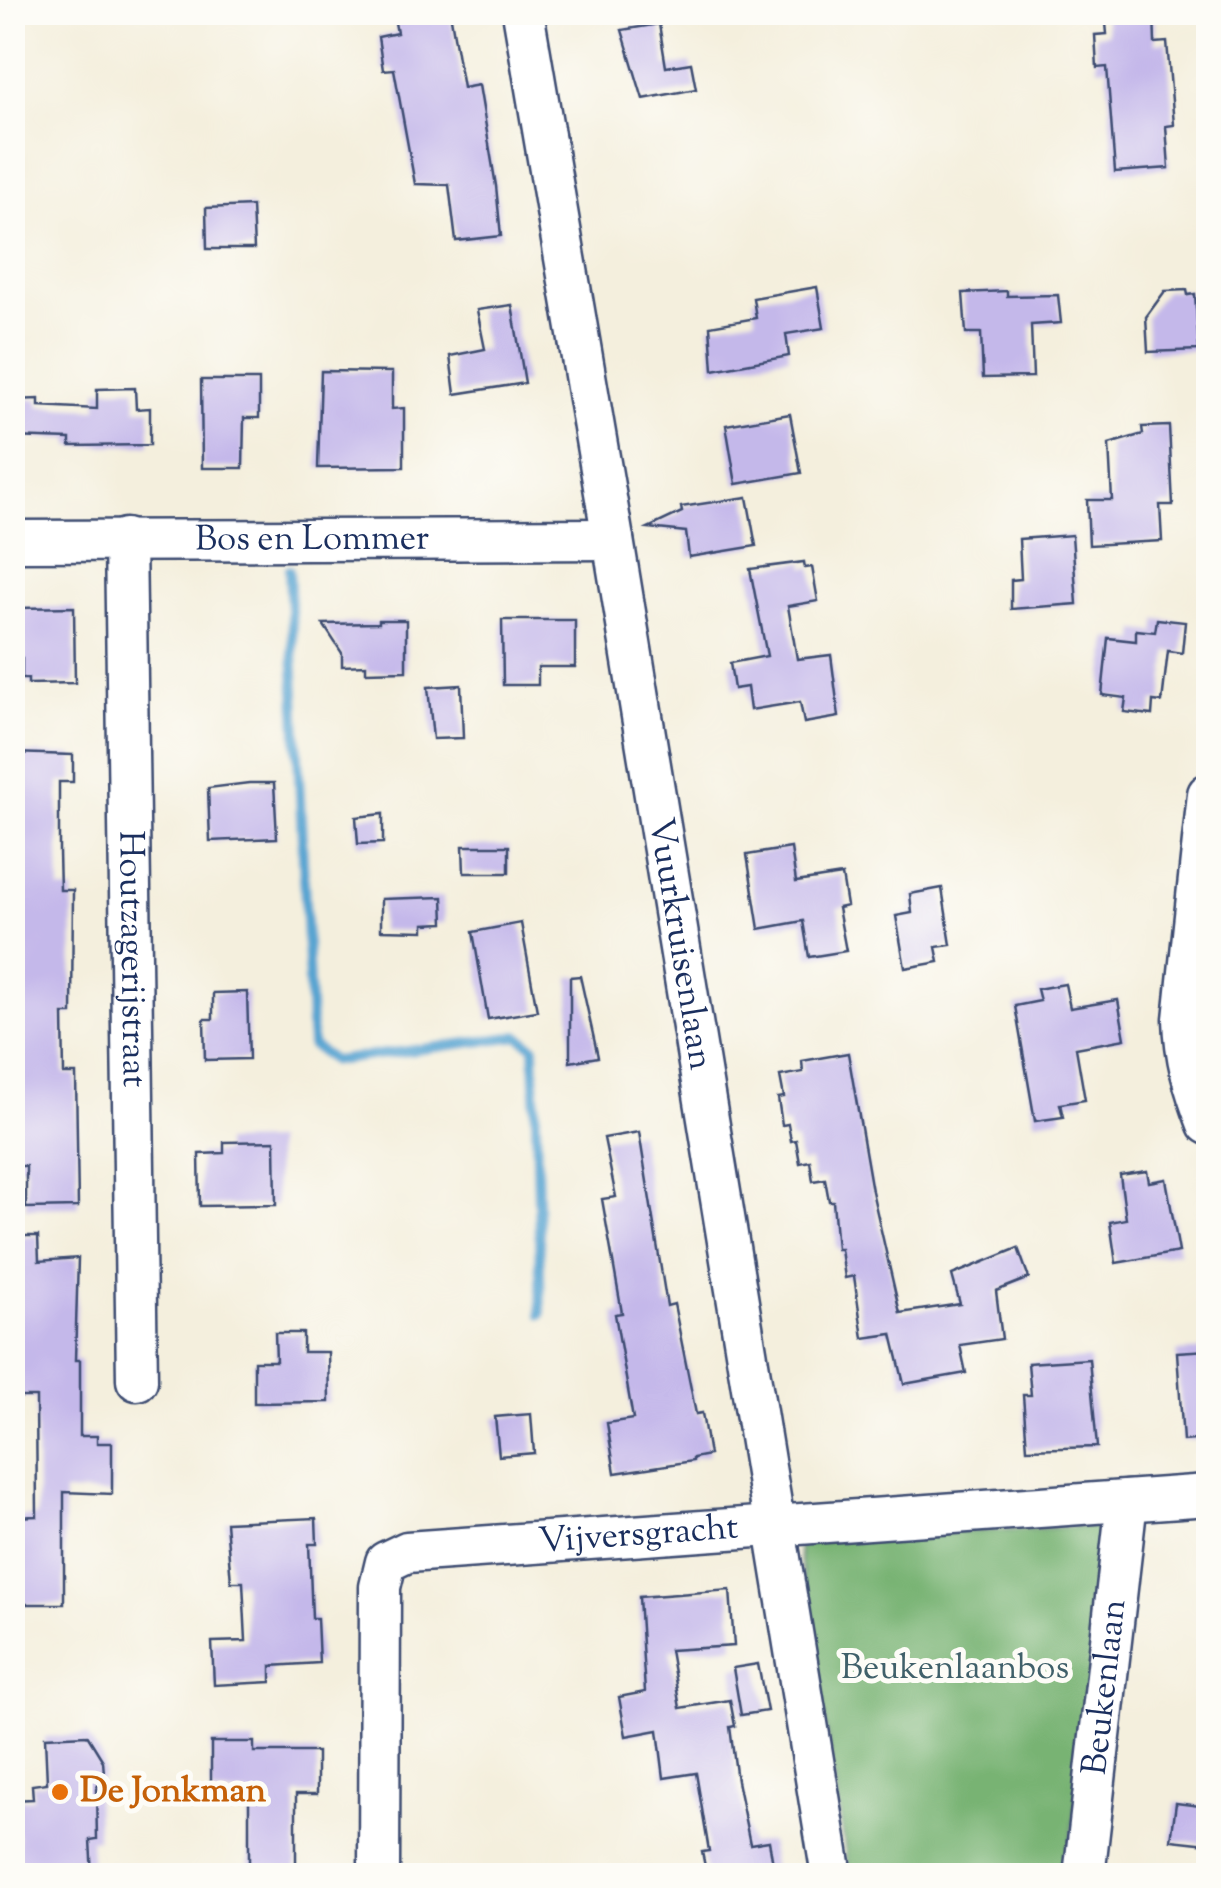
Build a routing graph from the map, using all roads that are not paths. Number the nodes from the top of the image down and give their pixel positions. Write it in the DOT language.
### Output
graph roads {
  1 [pos="523,12"];
  2 [pos="126,539"];
  3 [pos="613,539"];
  4 [pos="12,541"];
  5 [pos="1208,794"];
  6 [pos="1208,1124"];
  7 [pos="137,1380"];
  8 [pos="1208,1495"];
  9 [pos="1127,1501"];
  10 [pos="776,1526"];
  11 [pos="379,1876"];
  12 [pos="832,1876"];
  13 [pos="1084,1876"];
  1 -- 3 [label="street, Vuurkruisenlaan"];
  2 -- 3 [label="street, Bos en Lommer"];
  2 -- 4 [label="street, Bos en Lommer"];
  2 -- 7 [label="street, Houtzagerijstraat"];
  3 -- 10 [label="street, Vuurkruisenlaan"];
  5 -- 6 [label="street"];
  8 -- 9 [label="street, Vijversgracht"];
  9 -- 10 [label="street, Vijversgracht"];
  9 -- 13 [label="street, Beukenlaan"];
  10 -- 11 [label="street, Vijversgracht"];
  10 -- 12 [label="street, Vuurkruisenlaan"];
}
